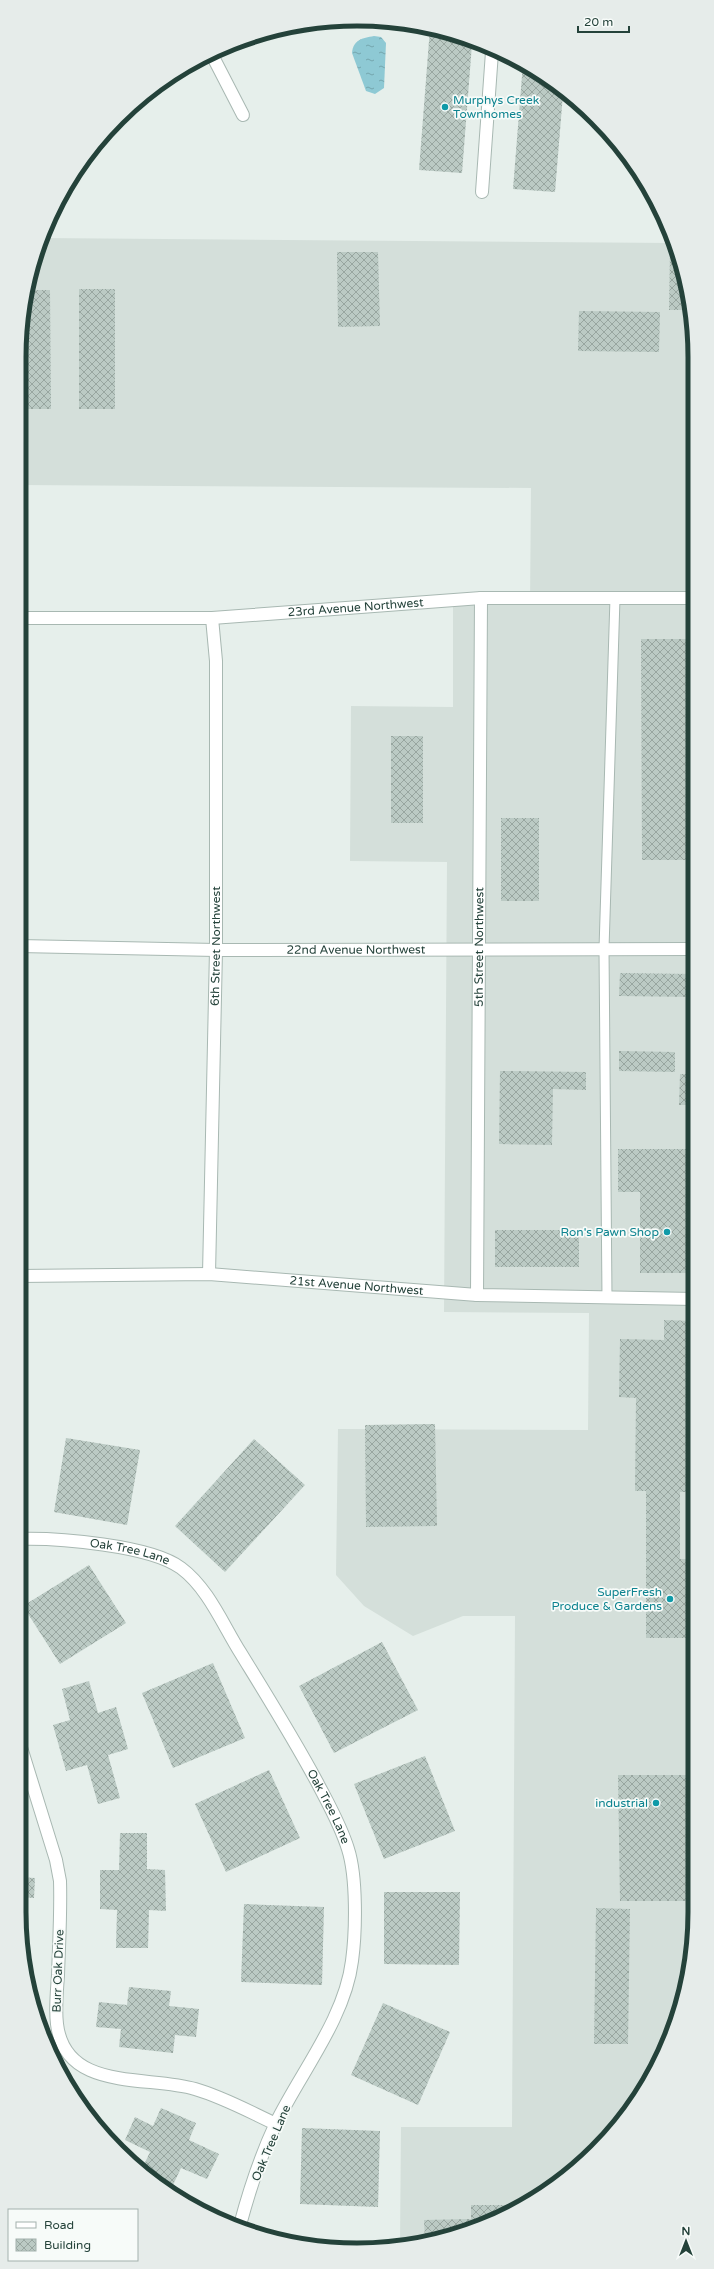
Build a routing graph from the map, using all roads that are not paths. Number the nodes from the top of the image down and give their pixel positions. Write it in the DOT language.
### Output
graph roads {
  1 [pos="492,55"];
  2 [pos="215,58"];
  3 [pos="243,115"];
  4 [pos="482,192"];
  5 [pos="481,598"];
  6 [pos="615,598"];
  7 [pos="688,598"];
  8 [pos="26,618"];
  9 [pos="212,618"];
  10 [pos="26,946"];
  11 [pos="479,949"];
  12 [pos="604,949"];
  13 [pos="688,949"];
  14 [pos="216,950"];
  15 [pos="210,1274"];
  16 [pos="26,1276"];
  17 [pos="477,1295"];
  18 [pos="607,1298"];
  19 [pos="688,1299"];
  20 [pos="26,1539"];
  21 [pos="26,1764"];
  22 [pos="276,2124"];
  23 [pos="241,2222"];
  1 -- 4 [label="street"];
  2 -- 3 [label="street"];
  5 -- 6 [label="street, 23rd Avenue Northwest"];
  5 -- 9 [label="street, 23rd Avenue Northwest"];
  5 -- 11 [label="street, 5th Street Northwest"];
  6 -- 7 [label="street, 23rd Avenue Northwest"];
  6 -- 12 [label="lane"];
  8 -- 9 [label="street, 23rd Avenue Northwest"];
  9 -- 14 [label="street, 6th Street Northwest"];
  10 -- 14 [label="street, 22nd Avenue Northwest"];
  11 -- 12 [label="street, 22nd Avenue Northwest"];
  11 -- 14 [label="street, 22nd Avenue Northwest"];
  11 -- 17 [label="street, 5th Street Northwest"];
  12 -- 13 [label="street, 22nd Avenue Northwest"];
  12 -- 18 [label="lane"];
  14 -- 15 [label="street, 6th Street Northwest"];
  15 -- 16 [label="street, 21st Avenue Northwest"];
  15 -- 17 [label="street, 21st Avenue Northwest"];
  17 -- 18 [label="street, 21st Avenue Northwest"];
  18 -- 19 [label="street, 21st Avenue Northwest"];
  20 -- 22 [label="street, Oak Tree Lane"];
  21 -- 22 [label="street, Burr Oak Drive"];
  22 -- 23 [label="street, Oak Tree Lane"];
}
